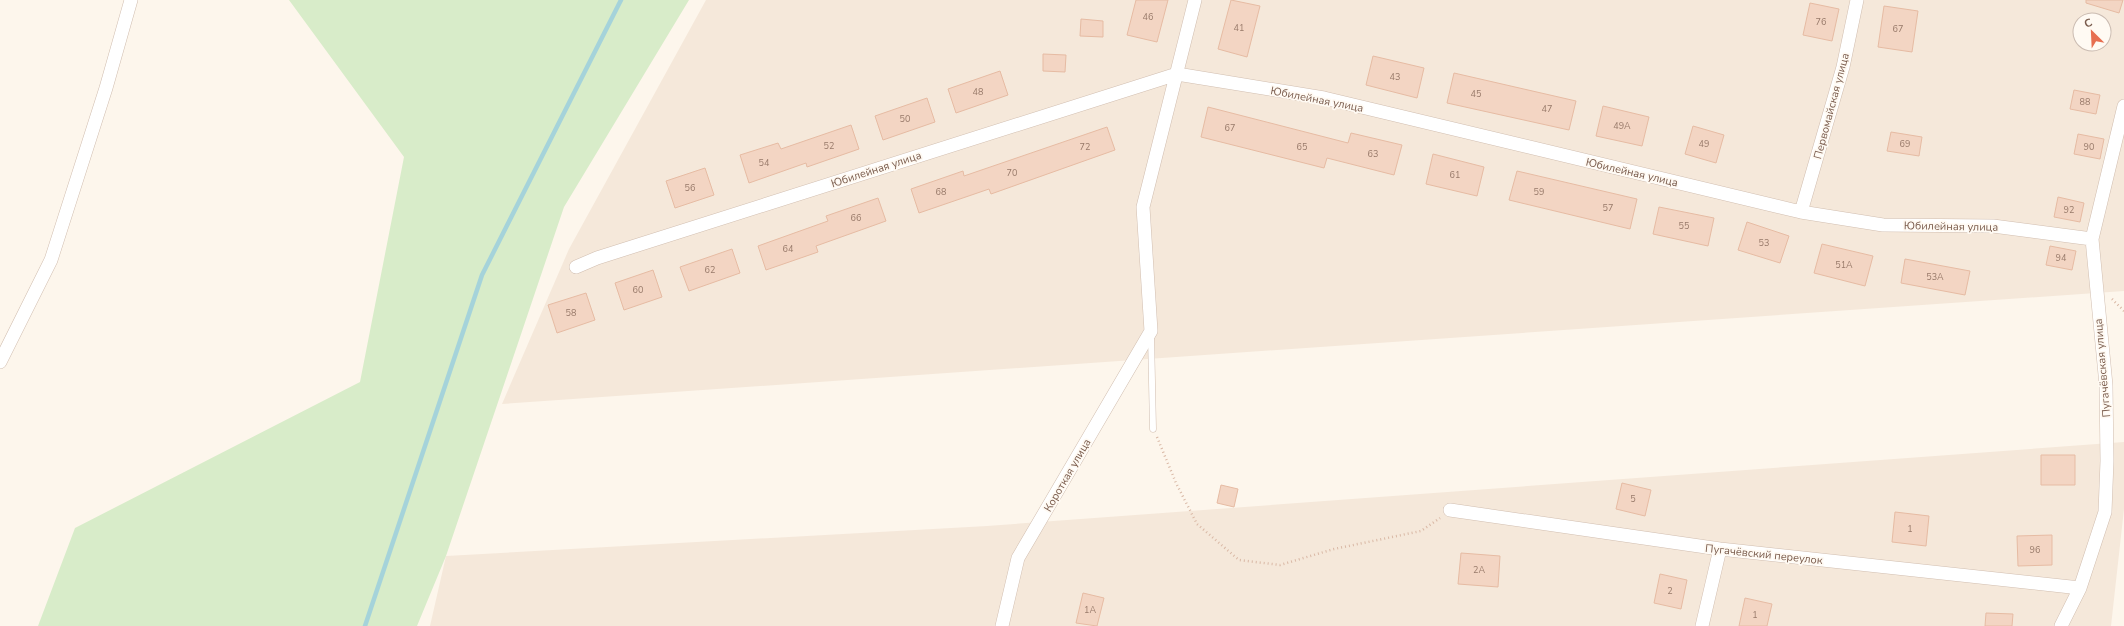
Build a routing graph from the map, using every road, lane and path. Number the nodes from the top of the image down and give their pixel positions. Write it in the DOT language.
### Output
graph roads {
  1 [pos="131,0"];
  2 [pos="1194,0"];
  3 [pos="1857,0"];
  4 [pos="1177,74"];
  5 [pos="2124,106"];
  6 [pos="1801,212"];
  7 [pos="2092,238"];
  8 [pos="576,268"];
  9 [pos="1151,331"];
  10 [pos="0,362"];
  11 [pos="1153,429"];
  12 [pos="1450,510"];
  13 [pos="1720,549"];
  14 [pos="2080,588"];
  15 [pos="1002,626"];
  16 [pos="1702,626"];
  17 [pos="2062,626"];
  1 -- 10 [label="street"];
  2 -- 4 [label="street"];
  3 -- 6 [label="street, Первомайская улица"];
  4 -- 6 [label="street, Юбилейная улица"];
  4 -- 8 [label="street, Юбилейная улица"];
  4 -- 9 [label="street"];
  5 -- 7 [label="street, Пугачёвская улица"];
  6 -- 7 [label="street, Юбилейная улица"];
  7 -- 14 [label="street, Пугачёвская улица"];
  9 -- 11 [label="lane"];
  9 -- 15 [label="street, Короткая улица"];
  11 -- 12 [label="path"];
  12 -- 13 [label="street, Пугачёвский переулок"];
  13 -- 14 [label="street, Пугачёвский переулок"];
  13 -- 16 [label="street"];
  14 -- 17 [label="street, Пугачёвская улица"];
}
